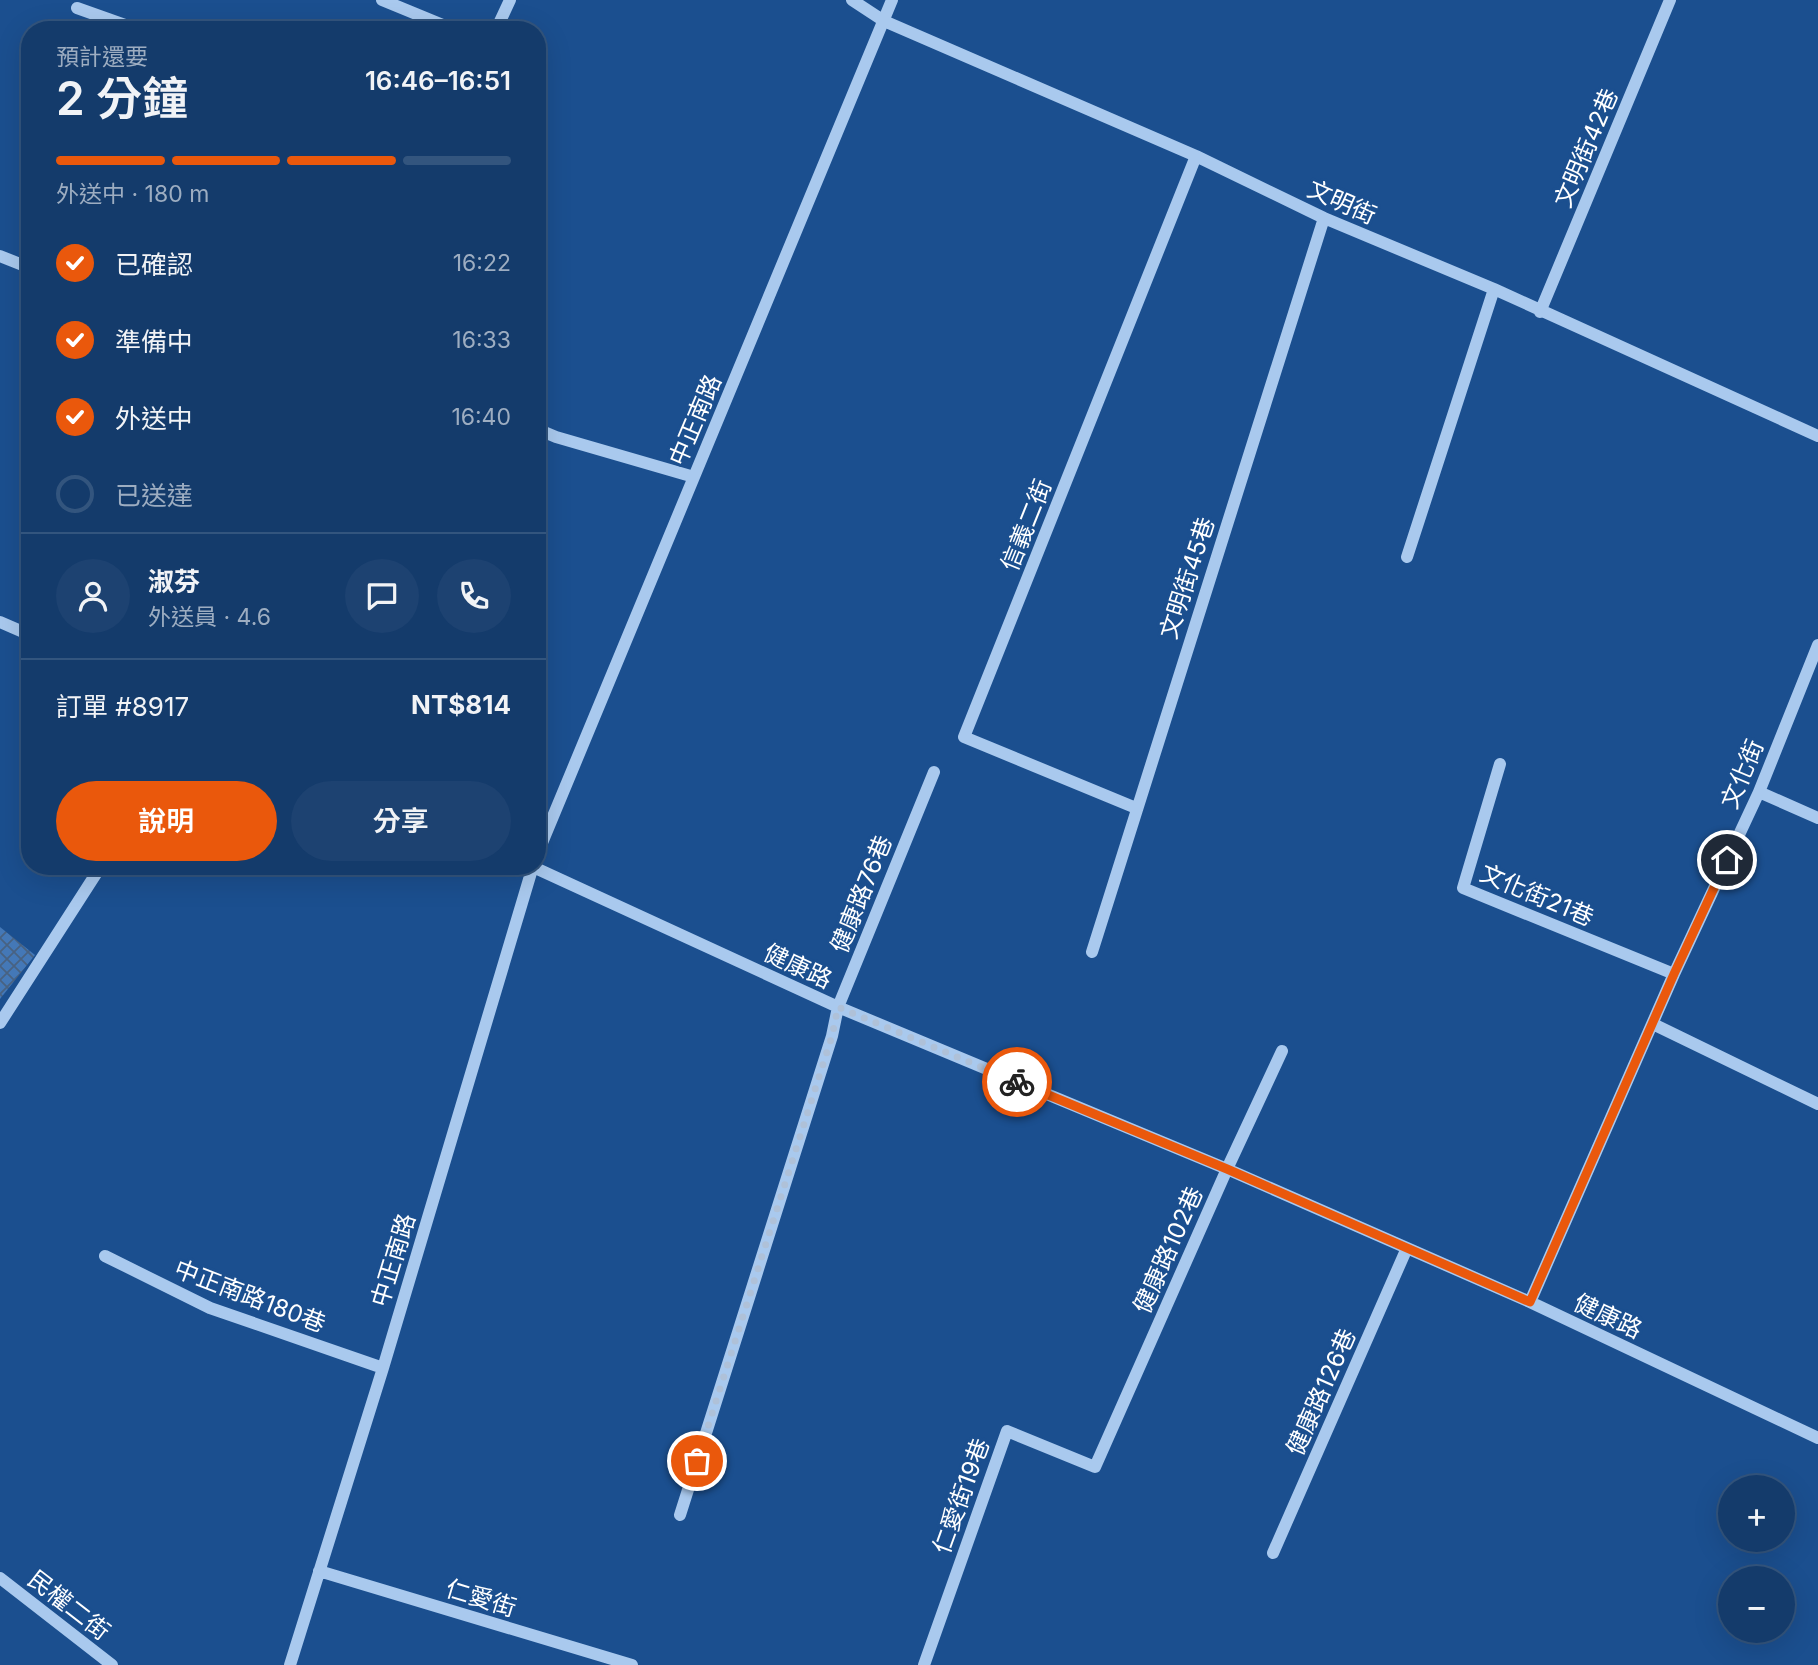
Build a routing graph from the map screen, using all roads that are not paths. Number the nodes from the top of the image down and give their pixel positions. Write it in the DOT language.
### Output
graph roads {
  1 [pos="382,0"];
  2 [pos="510,0"];
  3 [pos="852,0"];
  4 [pos="892,0"];
  5 [pos="1670,0"];
  6 [pos="77,8"];
  7 [pos="884,20"];
  8 [pos="114,21"];
  9 [pos="433,21"];
  10 [pos="500,21"];
  11 [pos="1196,156"];
  12 [pos="1324,218"];
  13 [pos="0,256"];
  14 [pos="21,264"];
  15 [pos="1494,289"];
  16 [pos="1540,312"];
  17 [pos="546,433"];
  18 [pos="1818,436"];
  19 [pos="694,477"];
  20 [pos="1407,557"];
  21 [pos="0,622"];
  22 [pos="21,631"];
  23 [pos="1818,645"];
  24 [pos="1500,764"];
  25 [pos="934,772"];
  26 [pos="1759,792"];
  27 [pos="1136,808"];
  28 [pos="1818,818"];
  29 [pos="546,833"];
  30 [pos="546,873"];
  31 [pos="95,875"];
  32 [pos="530,875"];
  33 [pos="1092,951"];
  34 [pos="1674,974"];
  35 [pos="838,1007"];
  36 [pos="0,1023"];
  37 [pos="1653,1024"];
  38 [pos="1282,1051"];
  39 [pos="1818,1104"];
  40 [pos="1227,1169"];
  41 [pos="1407,1248"];
  42 [pos="105,1256"];
  43 [pos="1530,1302"];
  44 [pos="383,1368"];
  45 [pos="1818,1438"];
  46 [pos="1095,1467"];
  47 [pos="680,1515"];
  48 [pos="1273,1553"];
  49 [pos="319,1571"];
  50 [pos="0,1578"];
  51 [pos="624,1664"];
  52 [pos="112,1665"];
  53 [pos="290,1665"];
  54 [pos="924,1665"];
  1 -- 9 [label="street"];
  2 -- 10 [label="street"];
  3 -- 7 [label="street, 文明街"];
  4 -- 7 [label="street, 中正南路"];
  5 -- 16 [label="street, 文明街42巷"];
  6 -- 8 [label="street"];
  7 -- 11 [label="street, 文明街"];
  7 -- 19 [label="street, 中正南路"];
  11 -- 12 [label="street, 文明街"];
  11 -- 27 [label="street, 信義二街"];
  12 -- 15 [label="street, 文明街"];
  12 -- 27 [label="street, 文明街45巷"];
  13 -- 14 [label="street"];
  15 -- 16 [label="street, 文明街"];
  15 -- 20 [label="street"];
  16 -- 18 [label="street, 文明街"];
  17 -- 19 [label="street"];
  19 -- 29 [label="street, 中正南路"];
  21 -- 22 [label="street"];
  23 -- 26 [label="street, 文化街"];
  24 -- 34 [label="street, 文化街21巷"];
  25 -- 35 [label="street, 健康路76巷"];
  26 -- 28 [label="street"];
  26 -- 34 [label="street, 文化街"];
  27 -- 33 [label="street, 文明街45巷"];
  30 -- 35 [label="street, 健康路"];
  31 -- 36 [label="street"];
  32 -- 44 [label="street, 中正南路"];
  34 -- 37 [label="street, 文化街"];
  35 -- 40 [label="street, 健康路"];
  35 -- 47 [label="street, 健康路76巷"];
  37 -- 39 [label="street"];
  37 -- 43 [label="street, 文化街"];
  38 -- 40 [label="street, 健康路102巷"];
  40 -- 41 [label="street, 健康路"];
  40 -- 46 [label="street, 健康路102巷"];
  41 -- 43 [label="street, 健康路"];
  41 -- 48 [label="street, 健康路126巷"];
  42 -- 44 [label="street, 中正南路180巷"];
  43 -- 45 [label="street, 健康路"];
  44 -- 49 [label="street, 中正南路"];
  46 -- 54 [label="street, 仁愛街19巷"];
  49 -- 51 [label="street, 仁愛街"];
  49 -- 53 [label="street, 中正南路"];
  50 -- 52 [label="street, 民權二街"];
}
